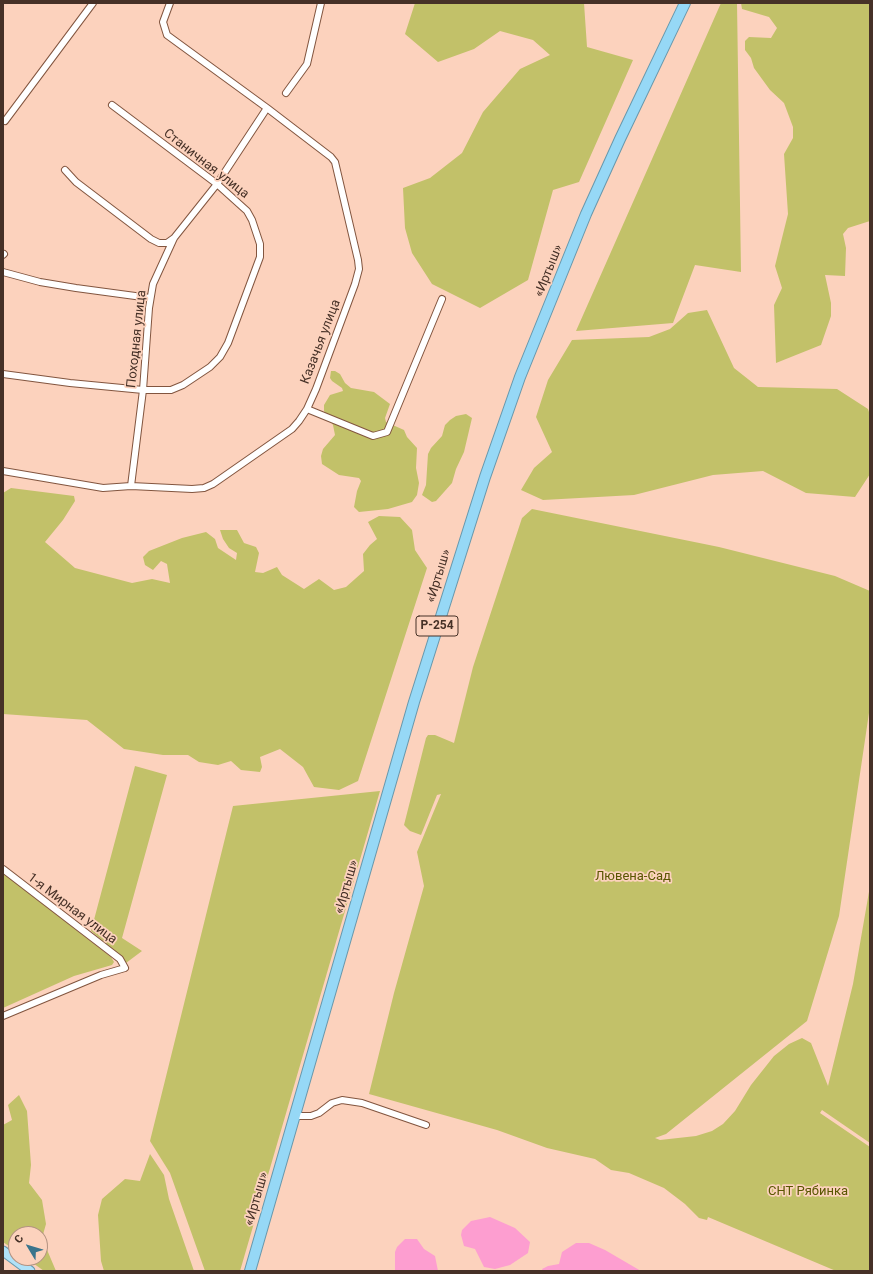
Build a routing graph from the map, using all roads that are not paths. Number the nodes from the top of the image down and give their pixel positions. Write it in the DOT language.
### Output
graph roads {
  1 [pos="93,3"];
  2 [pos="170,3"];
  3 [pos="320,3"];
  4 [pos="685,3"];
  5 [pos="286,93"];
  6 [pos="112,105"];
  7 [pos="267,108"];
  8 [pos="5,121"];
  9 [pos="65,170"];
  10 [pos="216,184"];
  11 [pos="174,238"];
  12 [pos="3,272"];
  13 [pos="150,298"];
  14 [pos="442,299"];
  15 [pos="3,374"];
  16 [pos="142,390"];
  17 [pos="307,409"];
  18 [pos="3,471"];
  19 [pos="131,486"];
  20 [pos="3,869"];
  21 [pos="3,1016"];
  22 [pos="294,1116"];
  23 [pos="426,1124"];
  24 [pos="3,1251"];
  25 [pos="30,1271"];
  26 [pos="250,1271"];
  1 -- 8 [label="street"];
  2 -- 7 [label="street, Казачья улица"];
  3 -- 5 [label="street"];
  4 -- 22 [label="highway, «Иртыш» / Р-254"];
  6 -- 10 [label="street, Станичная улица"];
  7 -- 10 [label="street, Походная улица"];
  7 -- 17 [label="street, Казачья улица"];
  9 -- 11 [label="street"];
  10 -- 11 [label="street, Походная улица"];
  10 -- 16 [label="street, Станичная улица"];
  11 -- 13 [label="street, Походная улица"];
  12 -- 13 [label="street"];
  13 -- 16 [label="street, Походная улица"];
  14 -- 17 [label="street"];
  15 -- 16 [label="street, Станичная улица"];
  16 -- 19 [label="street, Походная улица"];
  17 -- 19 [label="street, Казачья улица"];
  18 -- 19 [label="street, Казачья улица"];
  20 -- 21 [label="street, 1-я Мирная улица"];
  22 -- 23 [label="street"];
  22 -- 26 [label="highway, «Иртыш» / Р-254"];
  24 -- 25 [label="main road"];
}
